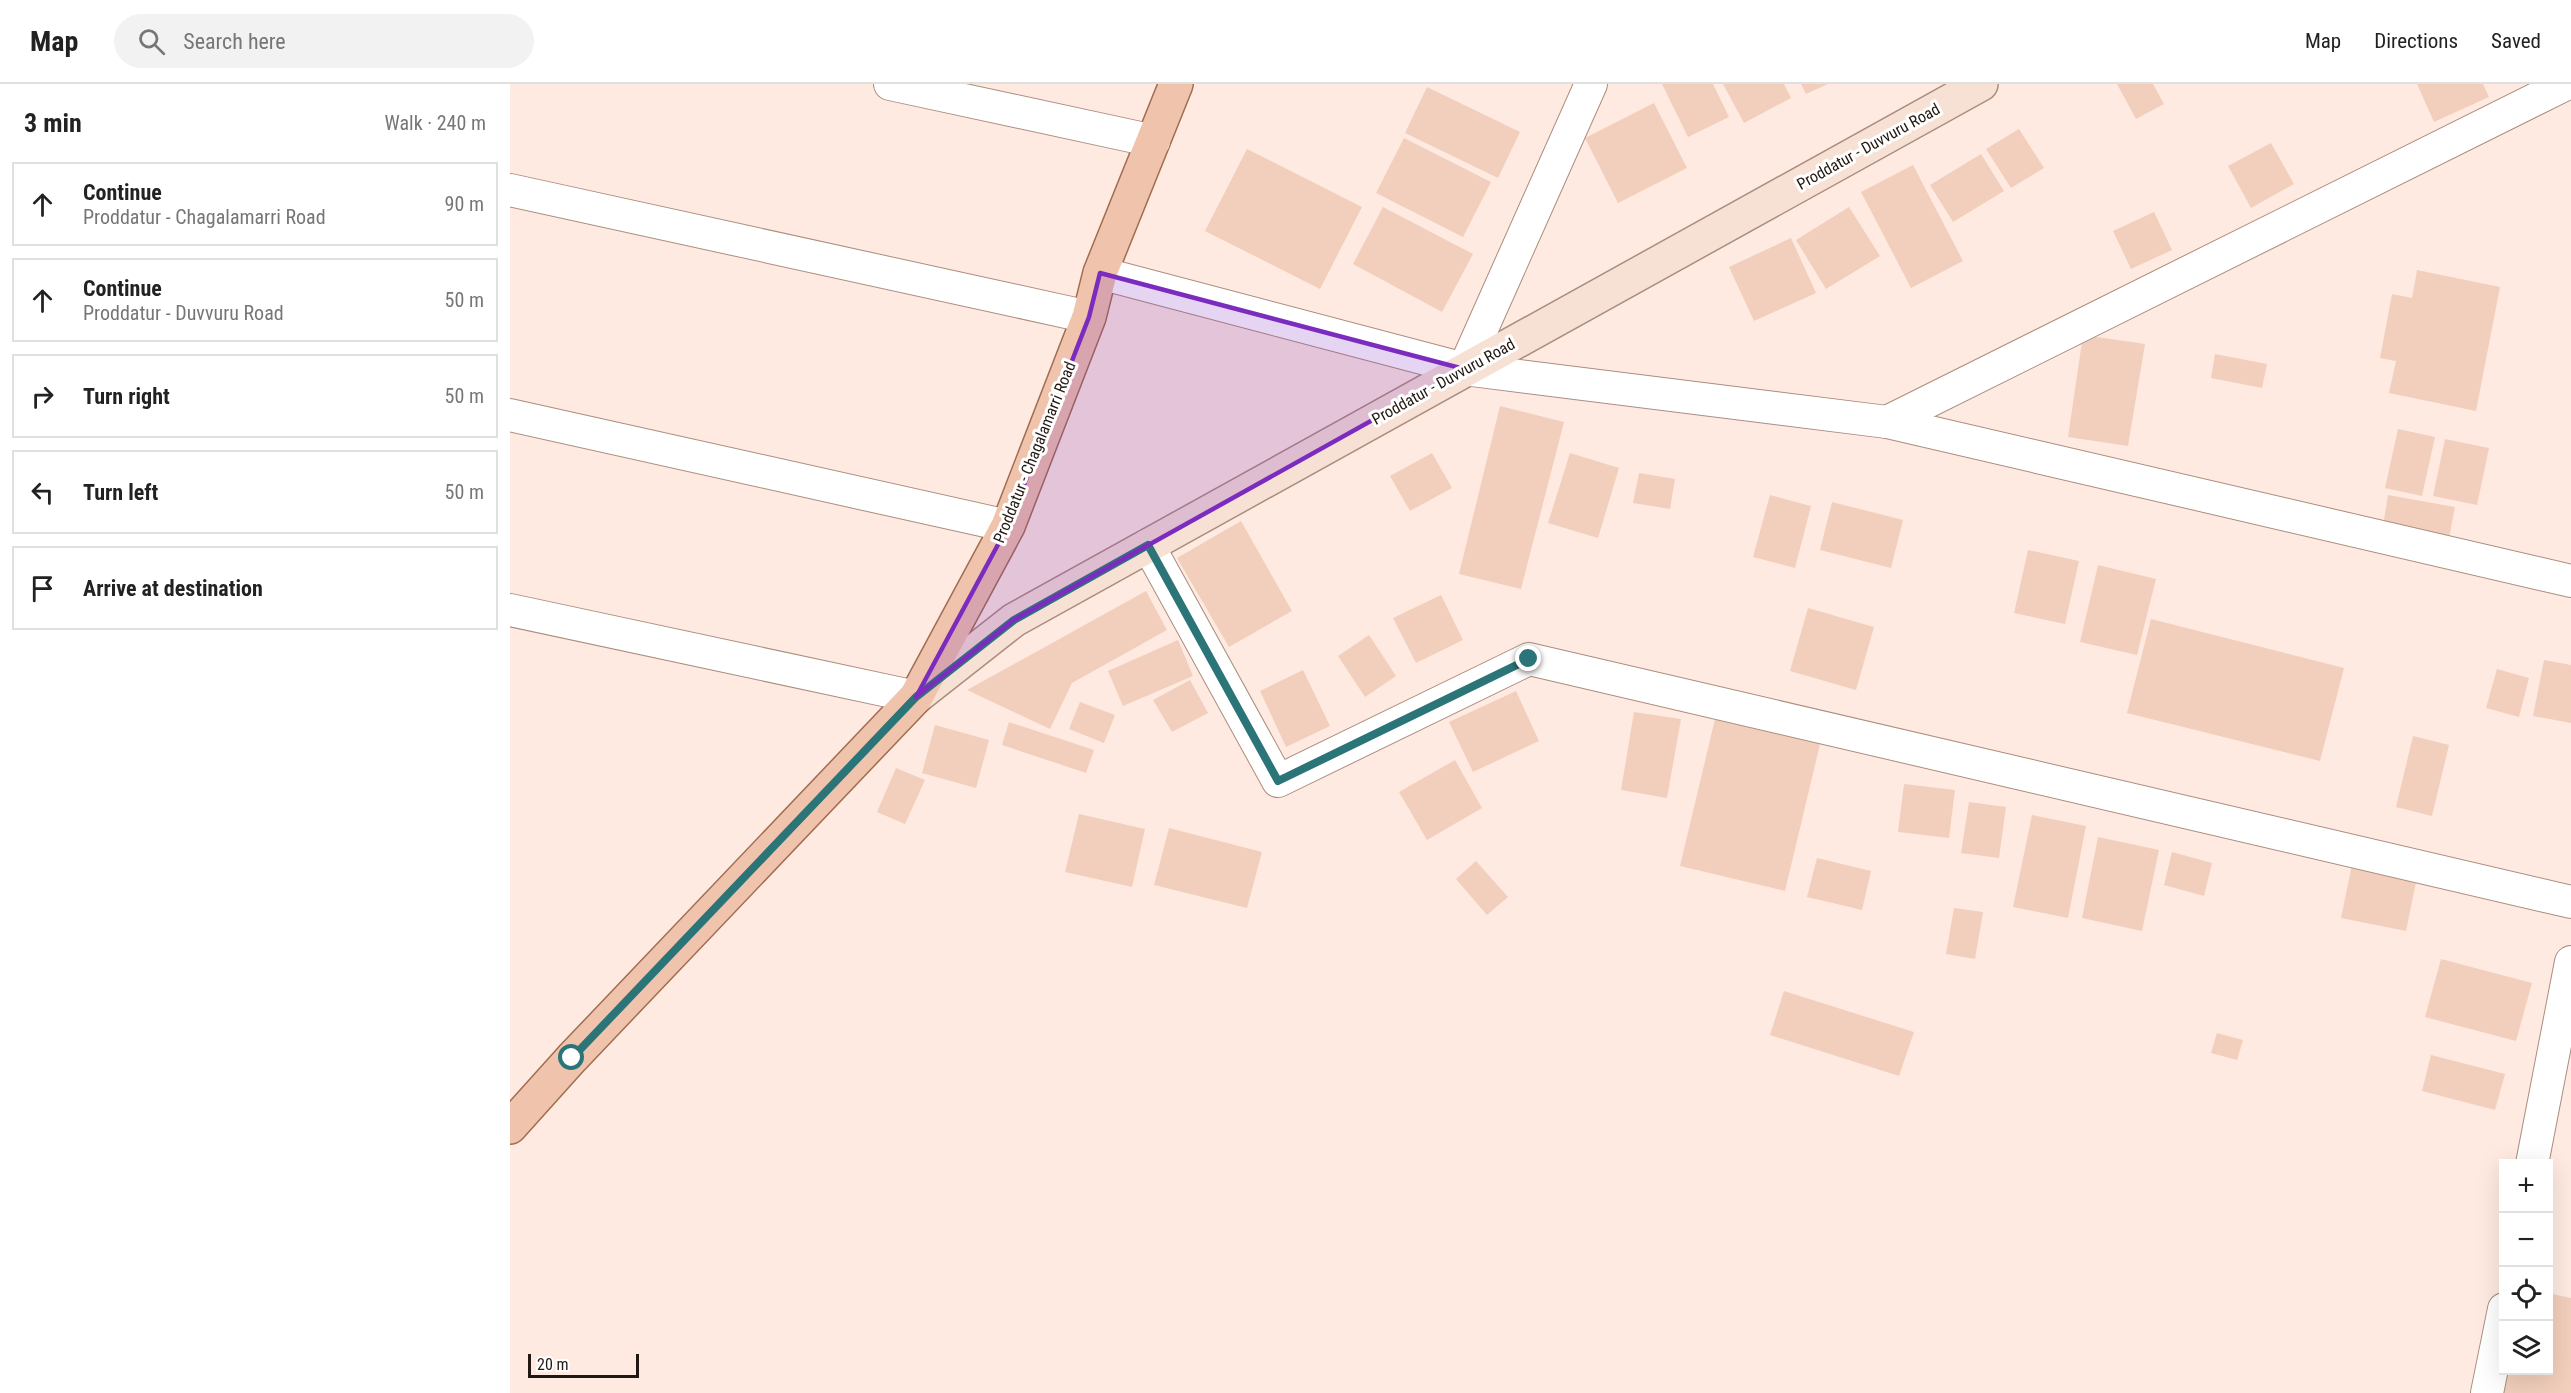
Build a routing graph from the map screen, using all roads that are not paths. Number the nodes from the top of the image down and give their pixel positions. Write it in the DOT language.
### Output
graph roads {
  1 [pos="890,84"];
  2 [pos="1176,84"];
  3 [pos="1591,84"];
  4 [pos="1981,84"];
  5 [pos="2566,84"];
  6 [pos="1154,141"];
  7 [pos="510,190"];
  8 [pos="1100,273"];
  9 [pos="1089,317"];
  10 [pos="1464,369"];
  11 [pos="510,415"];
  12 [pos="1887,422"];
  13 [pos="1008,526"];
  14 [pos="1148,545"];
  15 [pos="2571,581"];
  16 [pos="510,610"];
  17 [pos="916,697"];
  18 [pos="2571,902"];
  19 [pos="2571,962"];
  20 [pos="510,1126"];
  21 [pos="2533,1159"];
  22 [pos="2502,1321"];
  23 [pos="2487,1393"];
  1 -- 6 [label="street"];
  2 -- 6 [label="main road, Proddatur - Chagalamarri Road"];
  3 -- 10 [label="street"];
  4 -- 10 [label="main road, Proddatur - Duvvuru Road"];
  5 -- 12 [label="street"];
  6 -- 8 [label="main road, Proddatur - Chagalamarri Road"];
  7 -- 9 [label="street"];
  8 -- 9 [label="main road, Proddatur - Chagalamarri Road"];
  8 -- 10 [label="street"];
  9 -- 13 [label="main road, Proddatur - Chagalamarri Road"];
  10 -- 12 [label="street"];
  10 -- 14 [label="main road, Proddatur - Duvvuru Road"];
  11 -- 13 [label="street"];
  12 -- 15 [label="street"];
  13 -- 17 [label="main road, Proddatur - Chagalamarri Road"];
  14 -- 17 [label="main road, Proddatur - Duvvuru Road"];
  14 -- 18 [label="street"];
  16 -- 17 [label="street"];
  17 -- 20 [label="main road, Proddatur - Chagalamarri Road"];
  19 -- 21 [label="street"];
  22 -- 23 [label="street"];
}
